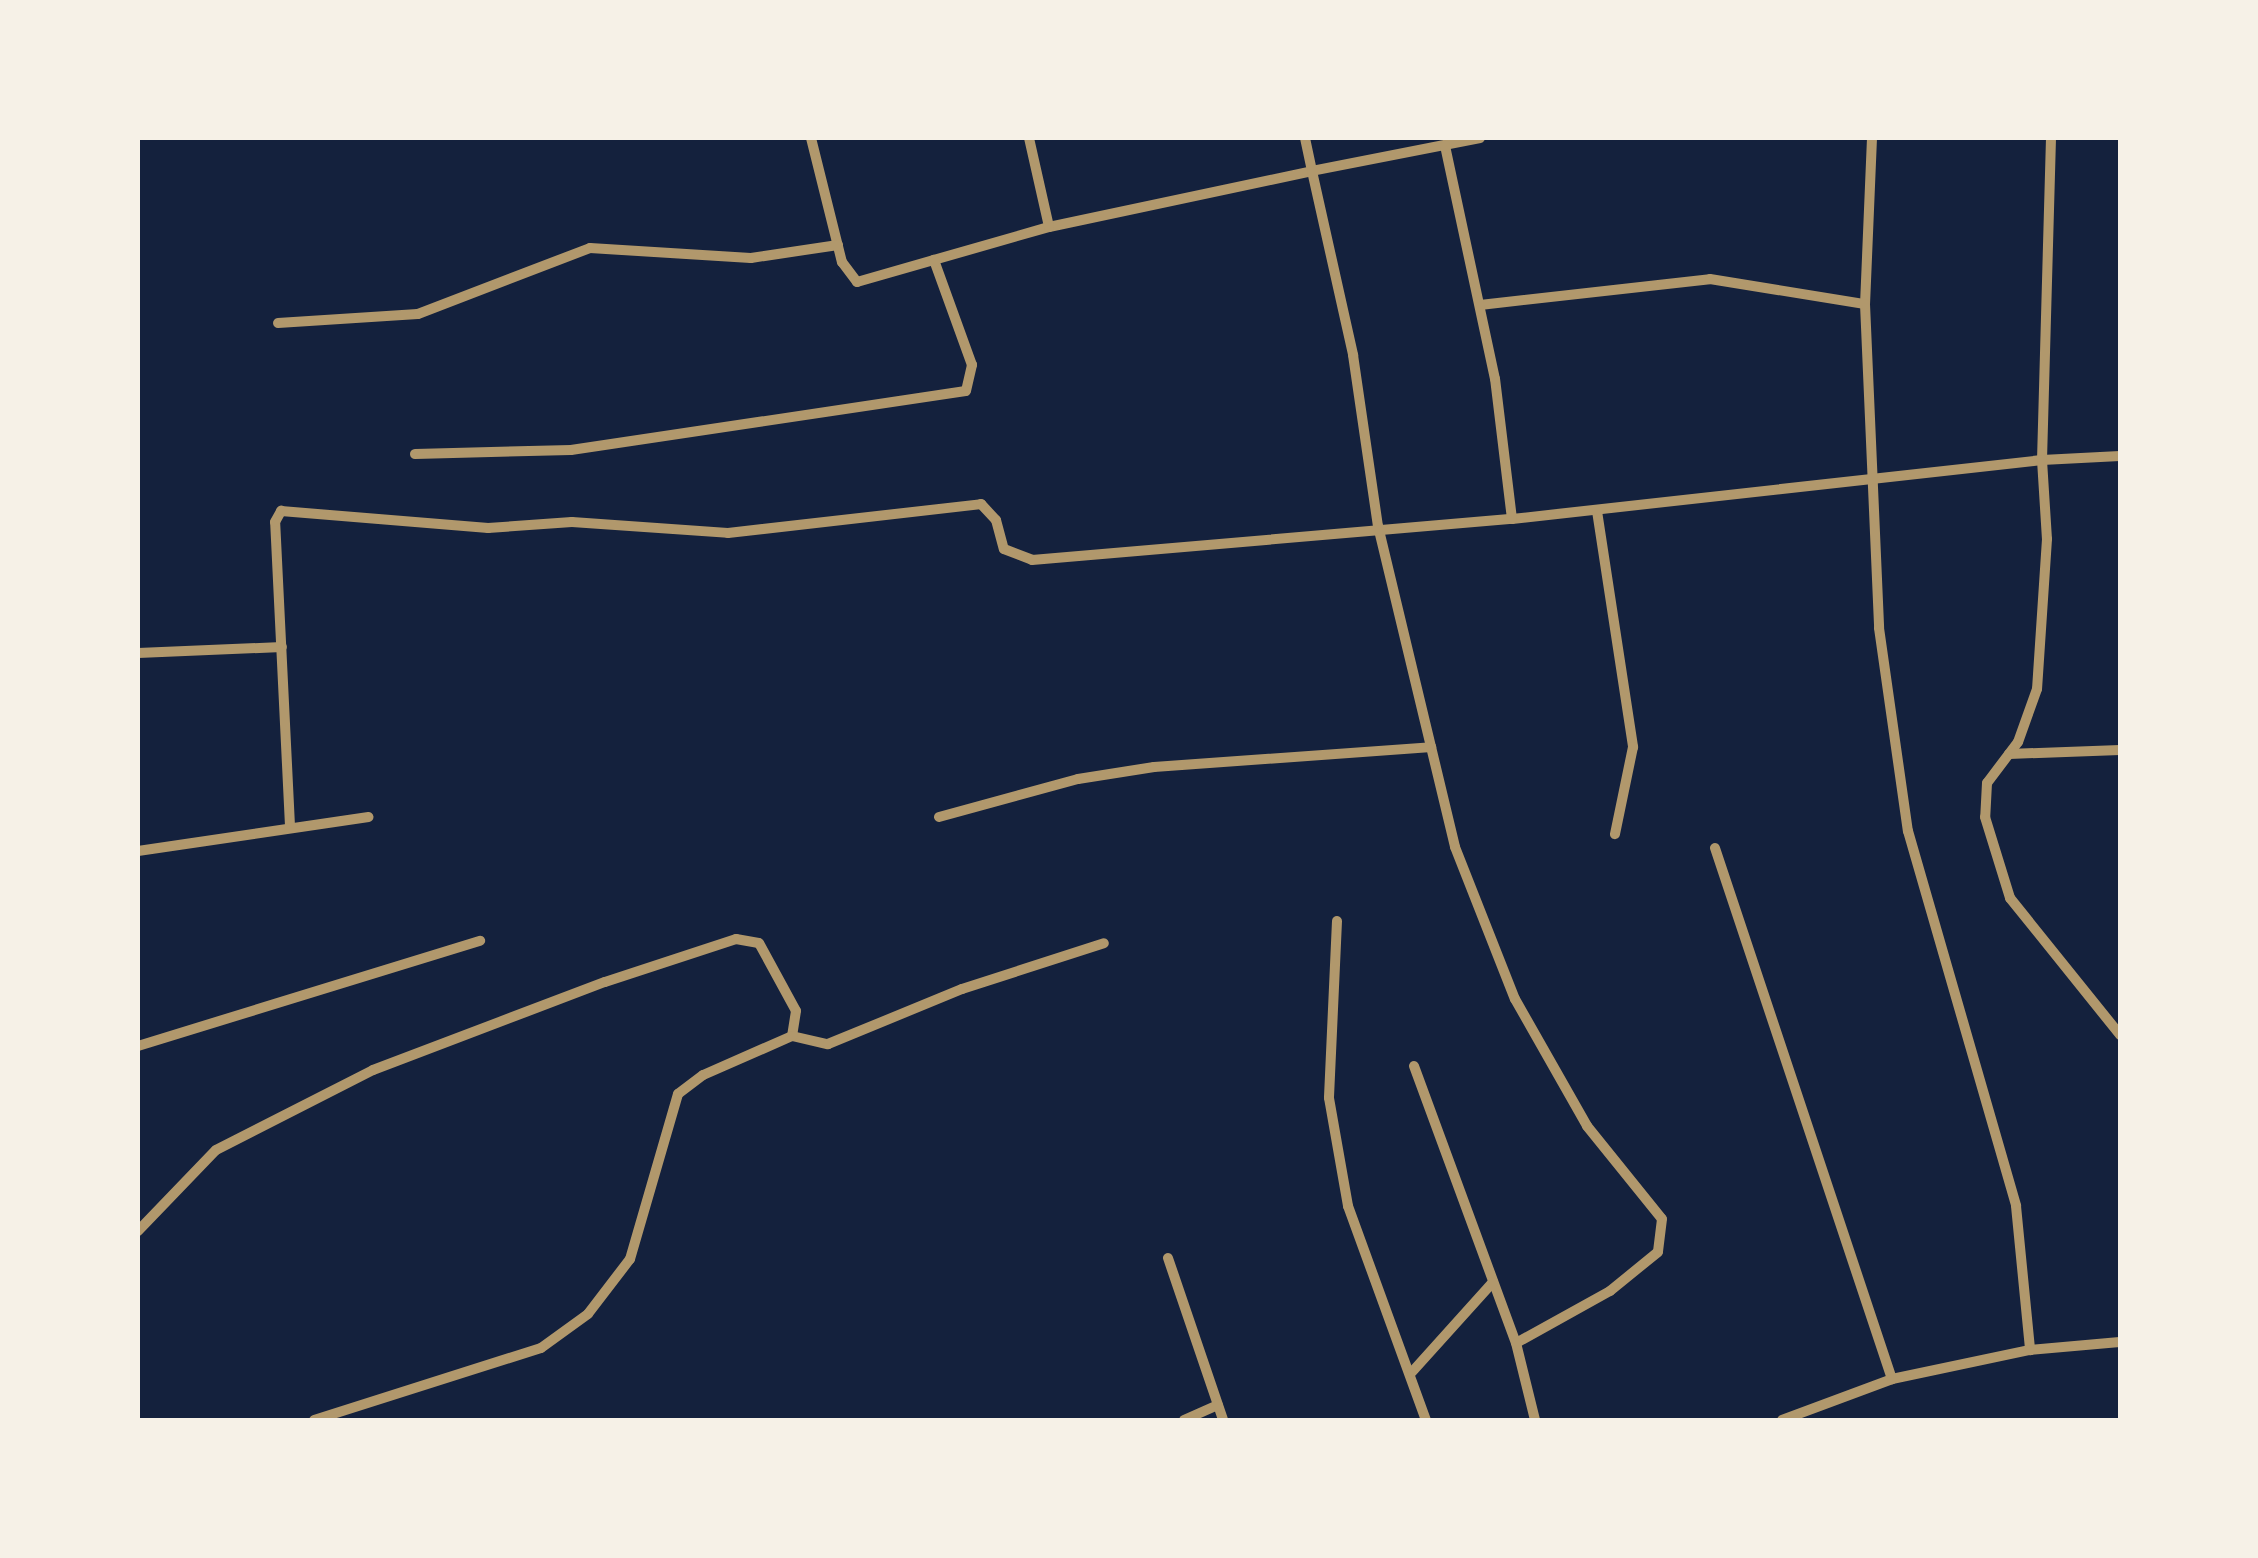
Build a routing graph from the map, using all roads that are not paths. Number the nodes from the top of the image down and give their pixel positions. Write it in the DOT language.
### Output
graph roads {
  1 [pos="811,138"];
  2 [pos="1030,138"];
  3 [pos="1305,138"];
  4 [pos="1480,138"];
  5 [pos="1872,138"];
  6 [pos="2051,138"];
  7 [pos="1445,144"];
  8 [pos="1312,171"];
  9 [pos="1049,226"];
  10 [pos="838,244"];
  11 [pos="934,260"];
  12 [pos="1480,304"];
  13 [pos="1864,304"];
  14 [pos="278,323"];
  15 [pos="415,454"];
  16 [pos="2120,456"];
  17 [pos="2042,460"];
  18 [pos="1868,481"];
  19 [pos="1597,512"];
  20 [pos="1512,520"];
  21 [pos="1378,526"];
  22 [pos="282,647"];
  23 [pos="138,653"];
  24 [pos="1432,746"];
  25 [pos="2120,750"];
  26 [pos="2009,754"];
  27 [pos="368,817"];
  28 [pos="939,817"];
  29 [pos="290,826"];
  30 [pos="1616,834"];
  31 [pos="1715,848"];
  32 [pos="138,852"];
  33 [pos="1337,922"];
  34 [pos="480,941"];
  35 [pos="1104,943"];
  36 [pos="2120,1035"];
  37 [pos="792,1036"];
  38 [pos="138,1046"];
  39 [pos="1414,1066"];
  40 [pos="138,1231"];
  41 [pos="1168,1258"];
  42 [pos="1493,1282"];
  43 [pos="2120,1342"];
  44 [pos="1516,1344"];
  45 [pos="2030,1350"];
  46 [pos="1412,1372"];
  47 [pos="1892,1378"];
  48 [pos="1218,1405"];
  49 [pos="314,1420"];
  50 [pos="1184,1420"];
  51 [pos="1223,1420"];
  52 [pos="1426,1420"];
  53 [pos="1536,1420"];
  54 [pos="1782,1420"];
  1 -- 10 [label="street"];
  2 -- 9 [label="street"];
  3 -- 8 [label="street"];
  4 -- 7 [label="street"];
  5 -- 13 [label="street"];
  6 -- 17 [label="street"];
  7 -- 8 [label="street"];
  7 -- 12 [label="street"];
  8 -- 9 [label="street"];
  8 -- 21 [label="street"];
  9 -- 11 [label="street"];
  10 -- 11 [label="street"];
  10 -- 14 [label="street"];
  11 -- 15 [label="street"];
  12 -- 13 [label="street"];
  12 -- 20 [label="street"];
  13 -- 18 [label="street"];
  16 -- 17 [label="street"];
  17 -- 18 [label="street"];
  17 -- 26 [label="street"];
  18 -- 19 [label="street"];
  18 -- 45 [label="street"];
  19 -- 20 [label="street"];
  19 -- 30 [label="street"];
  20 -- 21 [label="street"];
  21 -- 22 [label="street"];
  21 -- 24 [label="street"];
  22 -- 23 [label="street"];
  22 -- 29 [label="street"];
  24 -- 28 [label="street"];
  24 -- 44 [label="street"];
  25 -- 26 [label="street"];
  26 -- 36 [label="street"];
  27 -- 29 [label="street"];
  29 -- 32 [label="street"];
  31 -- 47 [label="street"];
  33 -- 46 [label="street"];
  34 -- 38 [label="street"];
  35 -- 37 [label="street"];
  37 -- 40 [label="street"];
  37 -- 49 [label="street"];
  39 -- 42 [label="street"];
  41 -- 48 [label="street"];
  42 -- 44 [label="street"];
  42 -- 46 [label="street"];
  43 -- 45 [label="street"];
  44 -- 53 [label="street"];
  45 -- 47 [label="street"];
  46 -- 52 [label="street"];
  47 -- 54 [label="street"];
  48 -- 50 [label="street"];
  48 -- 51 [label="street"];
}
